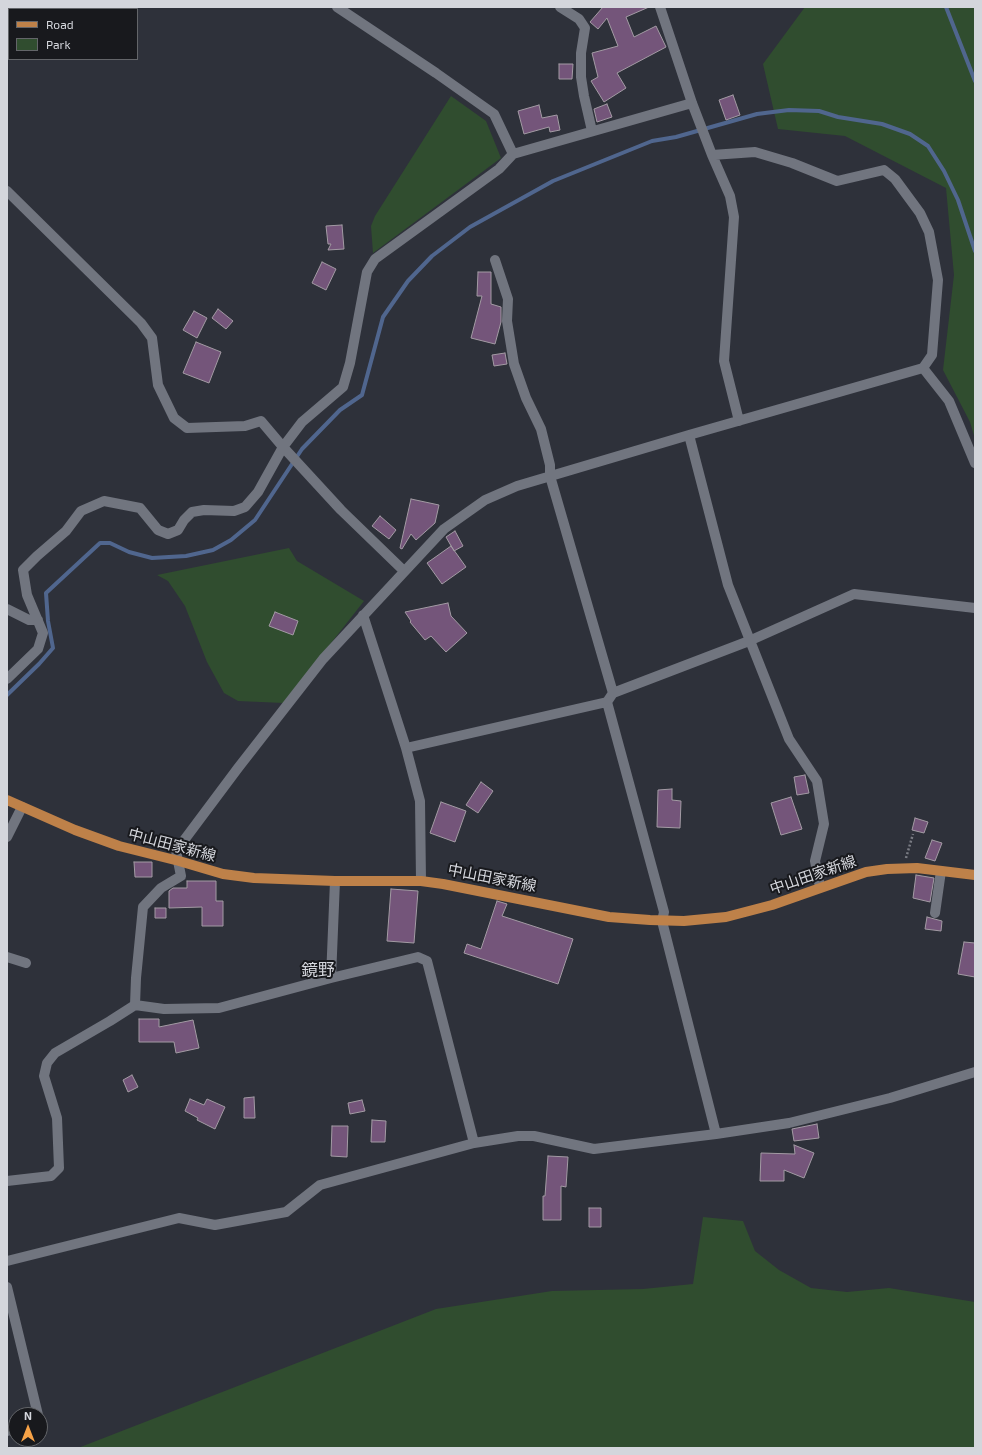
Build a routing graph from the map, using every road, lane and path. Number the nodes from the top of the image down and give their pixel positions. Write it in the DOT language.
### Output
graph roads {
  1 [pos="337,7"];
  2 [pos="560,7"];
  3 [pos="660,7"];
  4 [pos="692,103"];
  5 [pos="592,131"];
  6 [pos="513,154"];
  7 [pos="712,155"];
  8 [pos="7,191"];
  9 [pos="495,260"];
  10 [pos="923,368"];
  11 [pos="739,420"];
  12 [pos="689,435"];
  13 [pos="283,447"];
  14 [pos="975,463"];
  15 [pos="550,476"];
  16 [pos="404,571"];
  17 [pos="975,608"];
  18 [pos="7,609"];
  19 [pos="363,615"];
  20 [pos="38,620"];
  21 [pos="749,641"];
  22 [pos="7,679"];
  23 [pos="613,693"];
  24 [pos="607,702"];
  25 [pos="406,748"];
  26 [pos="7,800"];
  27 [pos="22,807"];
  28 [pos="913,834"];
  29 [pos="7,837"];
  30 [pos="179,861"];
  31 [pos="903,868"];
  32 [pos="941,871"];
  33 [pos="975,875"];
  34 [pos="335,881"];
  35 [pos="421,881"];
  36 [pos="820,887"];
  37 [pos="935,913"];
  38 [pos="662,921"];
  39 [pos="7,957"];
  40 [pos="26,963"];
  41 [pos="331,978"];
  42 [pos="135,1005"];
  43 [pos="975,1072"];
  44 [pos="716,1134"];
  45 [pos="474,1143"];
  46 [pos="7,1182"];
  47 [pos="7,1261"];
  48 [pos="7,1287"];
  49 [pos="36,1407"];
  1 -- 6 [label="street"];
  2 -- 5 [label="street"];
  3 -- 4 [label="street"];
  4 -- 5 [label="street"];
  4 -- 7 [label="street"];
  5 -- 6 [label="street"];
  6 -- 13 [label="street"];
  7 -- 10 [label="street"];
  7 -- 11 [label="street"];
  8 -- 13 [label="street"];
  9 -- 15 [label="street"];
  10 -- 11 [label="street"];
  10 -- 14 [label="street"];
  11 -- 12 [label="street"];
  12 -- 15 [label="street"];
  12 -- 21 [label="street"];
  13 -- 16 [label="street"];
  13 -- 20 [label="street"];
  15 -- 16 [label="street"];
  15 -- 23 [label="street"];
  16 -- 19 [label="street"];
  17 -- 21 [label="street"];
  18 -- 20 [label="street"];
  19 -- 25 [label="street"];
  19 -- 30 [label="street"];
  20 -- 22 [label="street"];
  21 -- 23 [label="street"];
  21 -- 36 [label="street"];
  23 -- 24 [label="street"];
  24 -- 25 [label="street"];
  24 -- 38 [label="street"];
  25 -- 35 [label="street"];
  26 -- 27 [label="main road, 中山田家新線"];
  27 -- 29 [label="street"];
  27 -- 30 [label="main road, 中山田家新線"];
  28 -- 31 [label="path"];
  30 -- 34 [label="main road, 中山田家新線"];
  30 -- 42 [label="street"];
  31 -- 32 [label="main road, 中山田家新線"];
  31 -- 36 [label="main road, 中山田家新線"];
  32 -- 33 [label="main road, 中山田家新線"];
  32 -- 37 [label="street"];
  34 -- 35 [label="main road, 中山田家新線"];
  34 -- 41 [label="street"];
  35 -- 38 [label="main road, 中山田家新線"];
  36 -- 38 [label="main road, 中山田家新線"];
  38 -- 44 [label="street"];
  39 -- 40 [label="street"];
  41 -- 42 [label="street"];
  41 -- 45 [label="street"];
  42 -- 46 [label="street"];
  43 -- 44 [label="street"];
  44 -- 45 [label="street"];
  45 -- 47 [label="street"];
  48 -- 49 [label="street"];
}
